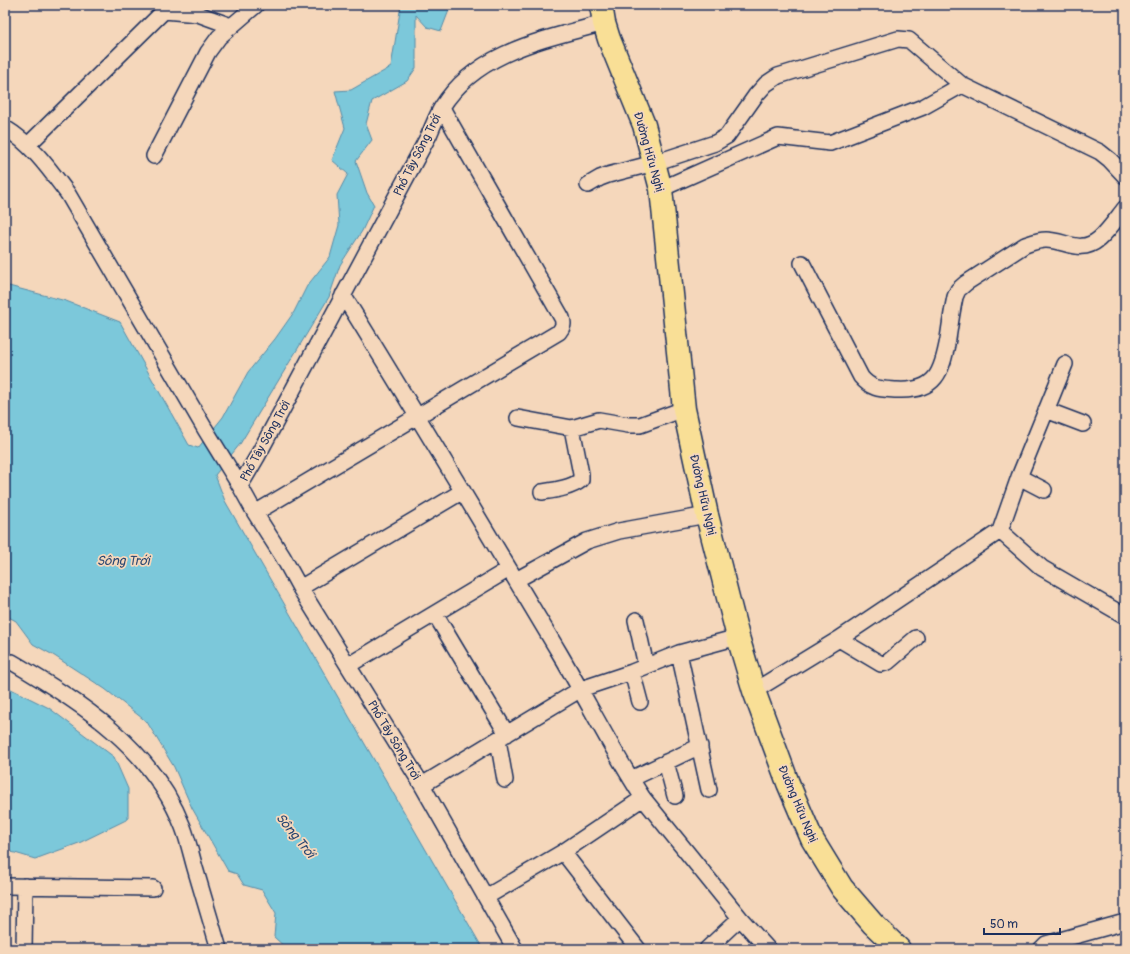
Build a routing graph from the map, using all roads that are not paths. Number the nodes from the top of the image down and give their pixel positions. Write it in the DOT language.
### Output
graph roads {
  1 [pos="256,5"];
  2 [pos="162,8"];
  3 [pos="603,14"];
  4 [pos="231,26"];
  5 [pos="962,85"];
  6 [pos="442,108"];
  7 [pos="5,128"];
  8 [pos="28,145"];
  9 [pos="154,156"];
  10 [pos="654,163"];
  11 [pos="1125,176"];
  12 [pos="588,185"];
  13 [pos="661,189"];
  14 [pos="1125,208"];
  15 [pos="802,263"];
  16 [pos="343,295"];
  17 [pos="1065,364"];
  18 [pos="684,409"];
  19 [pos="1046,410"];
  20 [pos="418,416"];
  21 [pos="518,418"];
  22 [pos="1083,424"];
  23 [pos="572,428"];
  24 [pos="1019,477"];
  25 [pos="240,486"];
  26 [pos="1044,490"];
  27 [pos="463,491"];
  28 [pos="542,492"];
  29 [pos="255,513"];
  30 [pos="707,515"];
  31 [pos="1000,531"];
  32 [pos="512,575"];
  33 [pos="300,588"];
  34 [pos="435,614"];
  35 [pos="1125,616"];
  36 [pos="636,620"];
  37 [pos="738,637"];
  38 [pos="916,638"];
  39 [pos="839,639"];
  40 [pos="679,653"];
  41 [pos="12,662"];
  42 [pos="349,665"];
  43 [pos="639,669"];
  44 [pos="581,690"];
  45 [pos="754,691"];
  46 [pos="640,702"];
  47 [pos="503,737"];
  48 [pos="700,746"];
  49 [pos="666,762"];
  50 [pos="631,779"];
  51 [pos="505,780"];
  52 [pos="422,785"];
  53 [pos="709,790"];
  54 [pos="675,796"];
  55 [pos="643,798"];
  56 [pos="563,852"];
  57 [pos="5,886"];
  58 [pos="25,886"];
  59 [pos="153,888"];
  60 [pos="486,897"];
  61 [pos="740,918"];
  62 [pos="1125,922"];
  63 [pos="24,949"];
  64 [pos="220,949"];
  65 [pos="516,949"];
  66 [pos="638,949"];
  67 [pos="707,949"];
  68 [pos="768,949"];
  69 [pos="899,949"];
  70 [pos="1041,949"];
  1 -- 4 [label="street"];
  2 -- 4 [label="street"];
  2 -- 8 [label="street"];
  3 -- 6 [label="street, Phố Tây Sông Trới"];
  3 -- 10 [label="highway, Đường Hữu Nghị"];
  4 -- 9 [label="street"];
  5 -- 10 [label="street"];
  5 -- 11 [label="street"];
  5 -- 13 [label="street"];
  6 -- 16 [label="street, Phố Tây Sông Trới"];
  6 -- 20 [label="street"];
  7 -- 8 [label="street"];
  8 -- 25 [label="street"];
  10 -- 12 [label="street"];
  10 -- 13 [label="highway, Đường Hữu Nghị"];
  13 -- 18 [label="highway, Đường Hữu Nghị"];
  14 -- 15 [label="street"];
  16 -- 20 [label="street"];
  16 -- 25 [label="street, Phố Tây Sông Trới"];
  17 -- 19 [label="street"];
  18 -- 23 [label="street"];
  18 -- 30 [label="highway, Đường Hữu Nghị"];
  19 -- 22 [label="street"];
  19 -- 24 [label="street"];
  20 -- 27 [label="street"];
  20 -- 29 [label="street"];
  21 -- 23 [label="street"];
  23 -- 28 [label="street"];
  24 -- 26 [label="street"];
  24 -- 31 [label="street"];
  25 -- 29 [label="street, Phố Tây Sông Trới"];
  27 -- 32 [label="street"];
  27 -- 33 [label="street"];
  29 -- 33 [label="street, Phố Tây Sông Trới"];
  30 -- 32 [label="street"];
  30 -- 37 [label="highway, Đường Hữu Nghị"];
  31 -- 35 [label="street"];
  31 -- 39 [label="street"];
  32 -- 34 [label="street"];
  32 -- 44 [label="street"];
  33 -- 42 [label="street, Phố Tây Sông Trới"];
  34 -- 42 [label="street"];
  34 -- 47 [label="street"];
  36 -- 43 [label="street"];
  37 -- 40 [label="street"];
  37 -- 45 [label="highway, Đường Hữu Nghị"];
  38 -- 39 [label="street"];
  39 -- 45 [label="street"];
  40 -- 43 [label="street"];
  40 -- 48 [label="street"];
  41 -- 64 [label="street"];
  42 -- 52 [label="street, Phố Tây Sông Trới"];
  43 -- 44 [label="street"];
  43 -- 46 [label="street"];
  44 -- 47 [label="street"];
  44 -- 50 [label="street"];
  45 -- 69 [label="highway, Đường Hữu Nghị"];
  47 -- 51 [label="street"];
  47 -- 52 [label="street"];
  48 -- 49 [label="street"];
  48 -- 53 [label="street"];
  49 -- 50 [label="street"];
  49 -- 54 [label="street"];
  50 -- 55 [label="street"];
  52 -- 60 [label="street, Phố Tây Sông Trới"];
  55 -- 56 [label="street"];
  55 -- 61 [label="street"];
  56 -- 60 [label="street"];
  56 -- 66 [label="street"];
  57 -- 58 [label="street"];
  58 -- 59 [label="street"];
  58 -- 63 [label="street"];
  60 -- 65 [label="street, Phố Tây Sông Trới"];
  61 -- 67 [label="street"];
  61 -- 68 [label="street"];
  62 -- 70 [label="street"];
}
